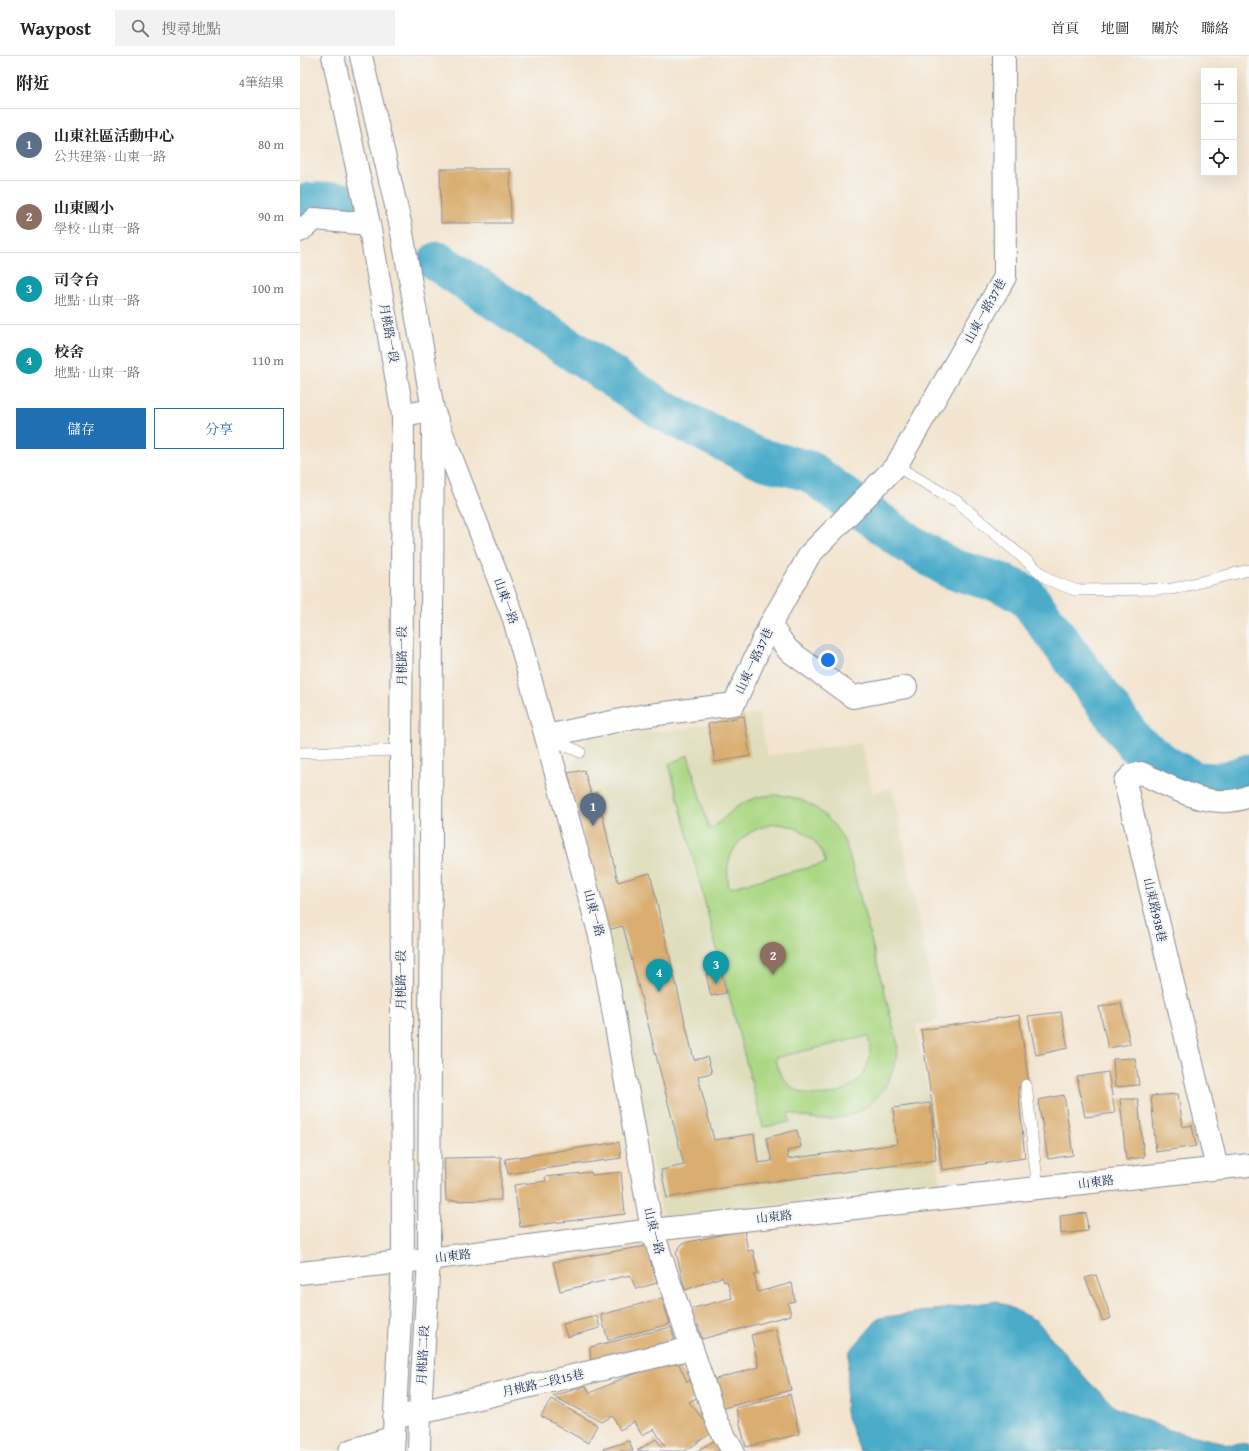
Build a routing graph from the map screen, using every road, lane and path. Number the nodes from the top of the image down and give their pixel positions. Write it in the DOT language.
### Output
graph roads {
  1 [pos="333,56"];
  2 [pos="361,56"];
  3 [pos="1004,56"];
  4 [pos="369,224"];
  5 [pos="300,232"];
  6 [pos="433,410"];
  7 [pos="403,415"];
  8 [pos="896,466"];
  9 [pos="1249,570"];
  10 [pos="770,625"];
  11 [pos="906,687"];
  12 [pos="546,736"];
  13 [pos="401,750"];
  14 [pos="580,752"];
  15 [pos="300,753"];
  16 [pos="1249,796"];
  17 [pos="1026,1085"];
  18 [pos="1249,1165"];
  19 [pos="1216,1168"];
  20 [pos="1038,1189"];
  21 [pos="652,1230"];
  22 [pos="429,1259"];
  23 [pos="403,1262"];
  24 [pos="300,1273"];
  25 [pos="692,1348"];
  26 [pos="420,1412"];
  27 [pos="394,1435"];
  28 [pos="350,1451"];
  29 [pos="419,1451"];
  30 [pos="733,1451"];
  1 -- 4 [label="street, 月桃路一段"];
  2 -- 6 [label="street"];
  3 -- 8 [label="street, 山東一路37巷"];
  4 -- 5 [label="street"];
  4 -- 7 [label="street, 月桃路一段"];
  6 -- 7 [label="street"];
  6 -- 12 [label="street, 山東一路"];
  6 -- 22 [label="street"];
  7 -- 13 [label="street, 月桃路一段"];
  8 -- 9 [label="lane"];
  8 -- 10 [label="street, 山東一路37巷"];
  10 -- 11 [label="street"];
  10 -- 12 [label="street, 山東一路37巷"];
  12 -- 14 [label="lane"];
  12 -- 21 [label="street, 山東一路"];
  13 -- 15 [label="lane"];
  13 -- 23 [label="street, 月桃路一段"];
  16 -- 19 [label="street, 山東路938巷"];
  17 -- 20 [label="lane"];
  18 -- 19 [label="street, 山東路"];
  19 -- 20 [label="street, 山東路"];
  20 -- 21 [label="street, 山東路"];
  21 -- 22 [label="street, 山東路"];
  21 -- 25 [label="street, 山東一路"];
  22 -- 23 [label="street, 山東路"];
  22 -- 26 [label="street, 月桃路二段"];
  23 -- 24 [label="street, 山東路"];
  23 -- 27 [label="street"];
  25 -- 26 [label="street, 月桃路二段15巷"];
  25 -- 30 [label="street, 山東一路"];
  26 -- 27 [label="street, 月桃路二段15巷"];
  26 -- 29 [label="street, 月桃路二段"];
  27 -- 28 [label="street, 月桃路二段15巷"];
}
